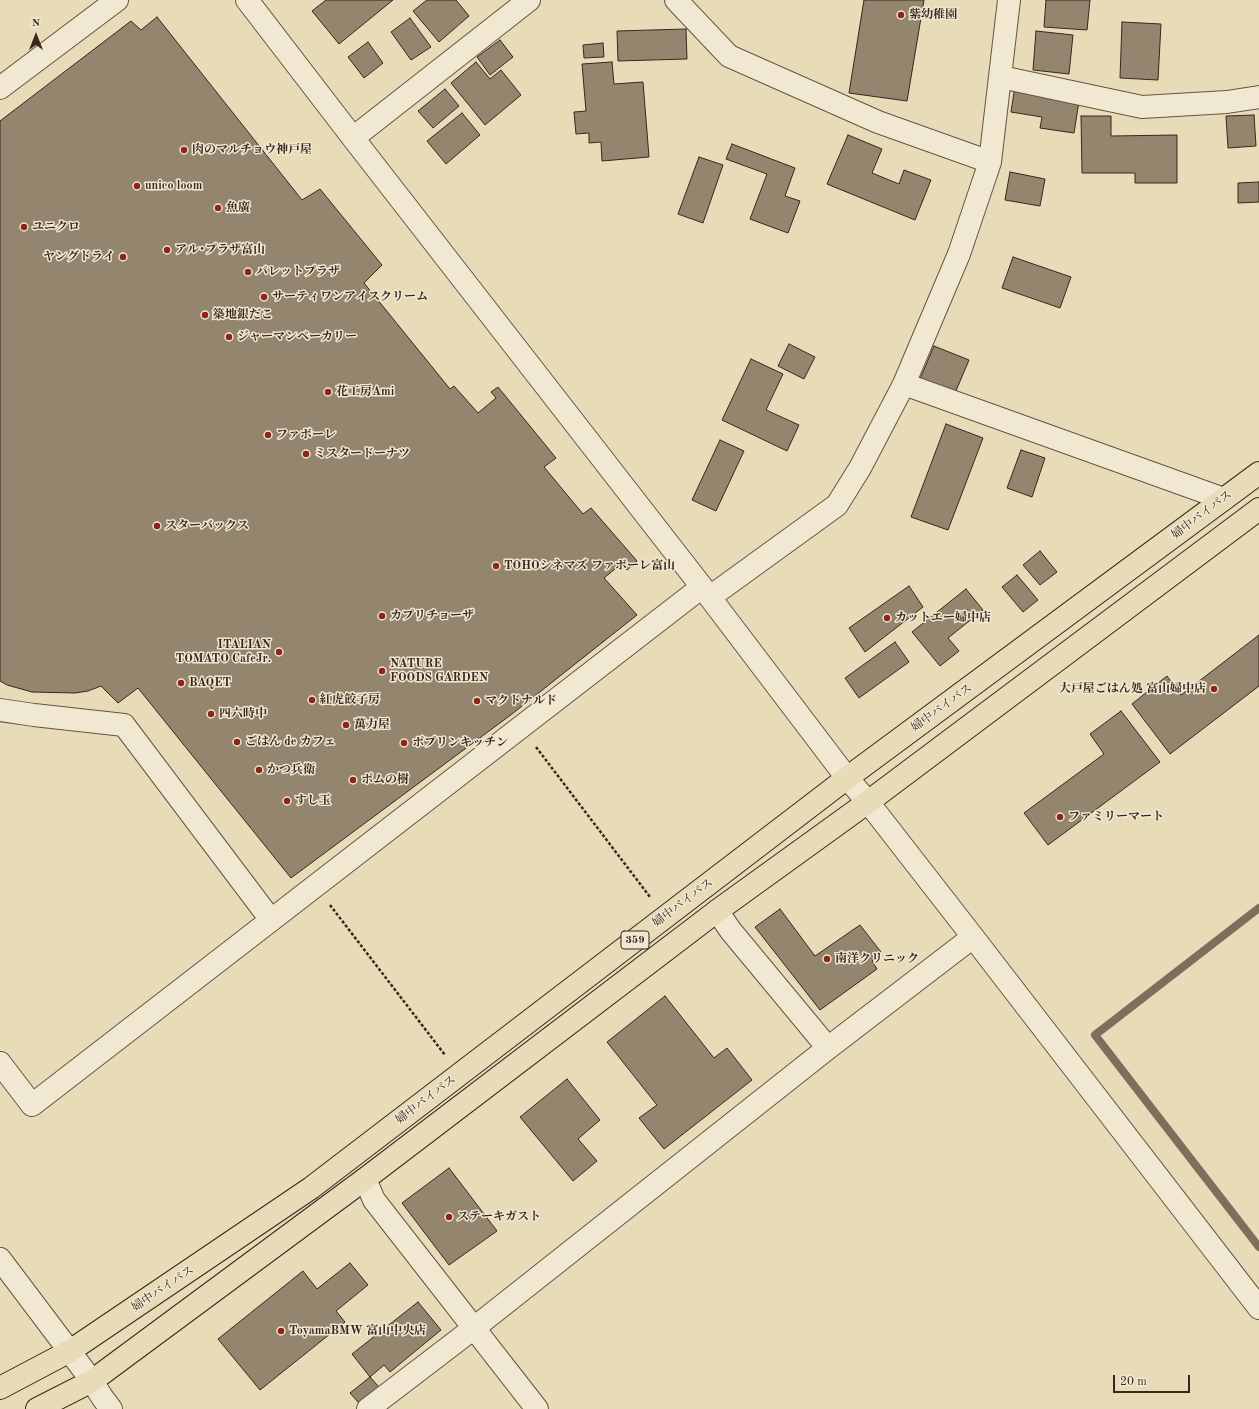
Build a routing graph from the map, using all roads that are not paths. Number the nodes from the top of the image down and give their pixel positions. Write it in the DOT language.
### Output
graph roads {
  1 [pos="117,0"];
  2 [pos="247,0"];
  3 [pos="529,0"];
  4 [pos="676,0"];
  5 [pos="1009,0"];
  6 [pos="1001,77"];
  7 [pos="0,88"];
  8 [pos="1259,97"];
  9 [pos="353,138"];
  10 [pos="990,162"];
  11 [pos="904,384"];
  12 [pos="1259,473"];
  13 [pos="1224,499"];
  14 [pos="1259,509"];
  15 [pos="706,592"];
  16 [pos="0,710"];
  17 [pos="847,778"];
  18 [pos="868,802"];
  19 [pos="717,911"];
  20 [pos="271,920"];
  21 [pos="973,937"];
  22 [pos="828,1048"];
  23 [pos="0,1063"];
  24 [pos="365,1179"];
  25 [pos="0,1259"];
  26 [pos="1259,1308"];
  27 [pos="474,1328"];
  28 [pos="70,1352"];
  29 [pos="92,1381"];
  30 [pos="0,1388"];
  31 [pos="37,1409"];
  32 [pos="111,1409"];
  33 [pos="368,1409"];
  34 [pos="537,1409"];
  1 -- 7 [label="street"];
  2 -- 9 [label="street"];
  3 -- 9 [label="street"];
  4 -- 10 [label="street"];
  5 -- 6 [label="street"];
  6 -- 8 [label="street"];
  6 -- 10 [label="street"];
  9 -- 15 [label="street"];
  10 -- 11 [label="street"];
  11 -- 13 [label="street"];
  11 -- 15 [label="street"];
  12 -- 13 [label="highway, 婦中バイパス / 359"];
  13 -- 17 [label="highway, 婦中バイパス / 359"];
  14 -- 18 [label="highway, 359"];
  15 -- 17 [label="street"];
  15 -- 20 [label="street"];
  16 -- 20 [label="street"];
  17 -- 18 [label="street"];
  17 -- 28 [label="highway, 婦中バイパス / 359"];
  18 -- 19 [label="highway, 359"];
  18 -- 21 [label="street"];
  19 -- 22 [label="street"];
  19 -- 24 [label="highway, 359"];
  20 -- 23 [label="street"];
  21 -- 22 [label="street"];
  21 -- 26 [label="street"];
  22 -- 27 [label="street"];
  24 -- 27 [label="street"];
  24 -- 29 [label="highway, 359"];
  25 -- 28 [label="street"];
  27 -- 33 [label="street"];
  27 -- 34 [label="street"];
  28 -- 29 [label="street"];
  28 -- 30 [label="highway, 婦中バイパス / 359"];
  29 -- 31 [label="highway, 359"];
  29 -- 32 [label="street"];
}
